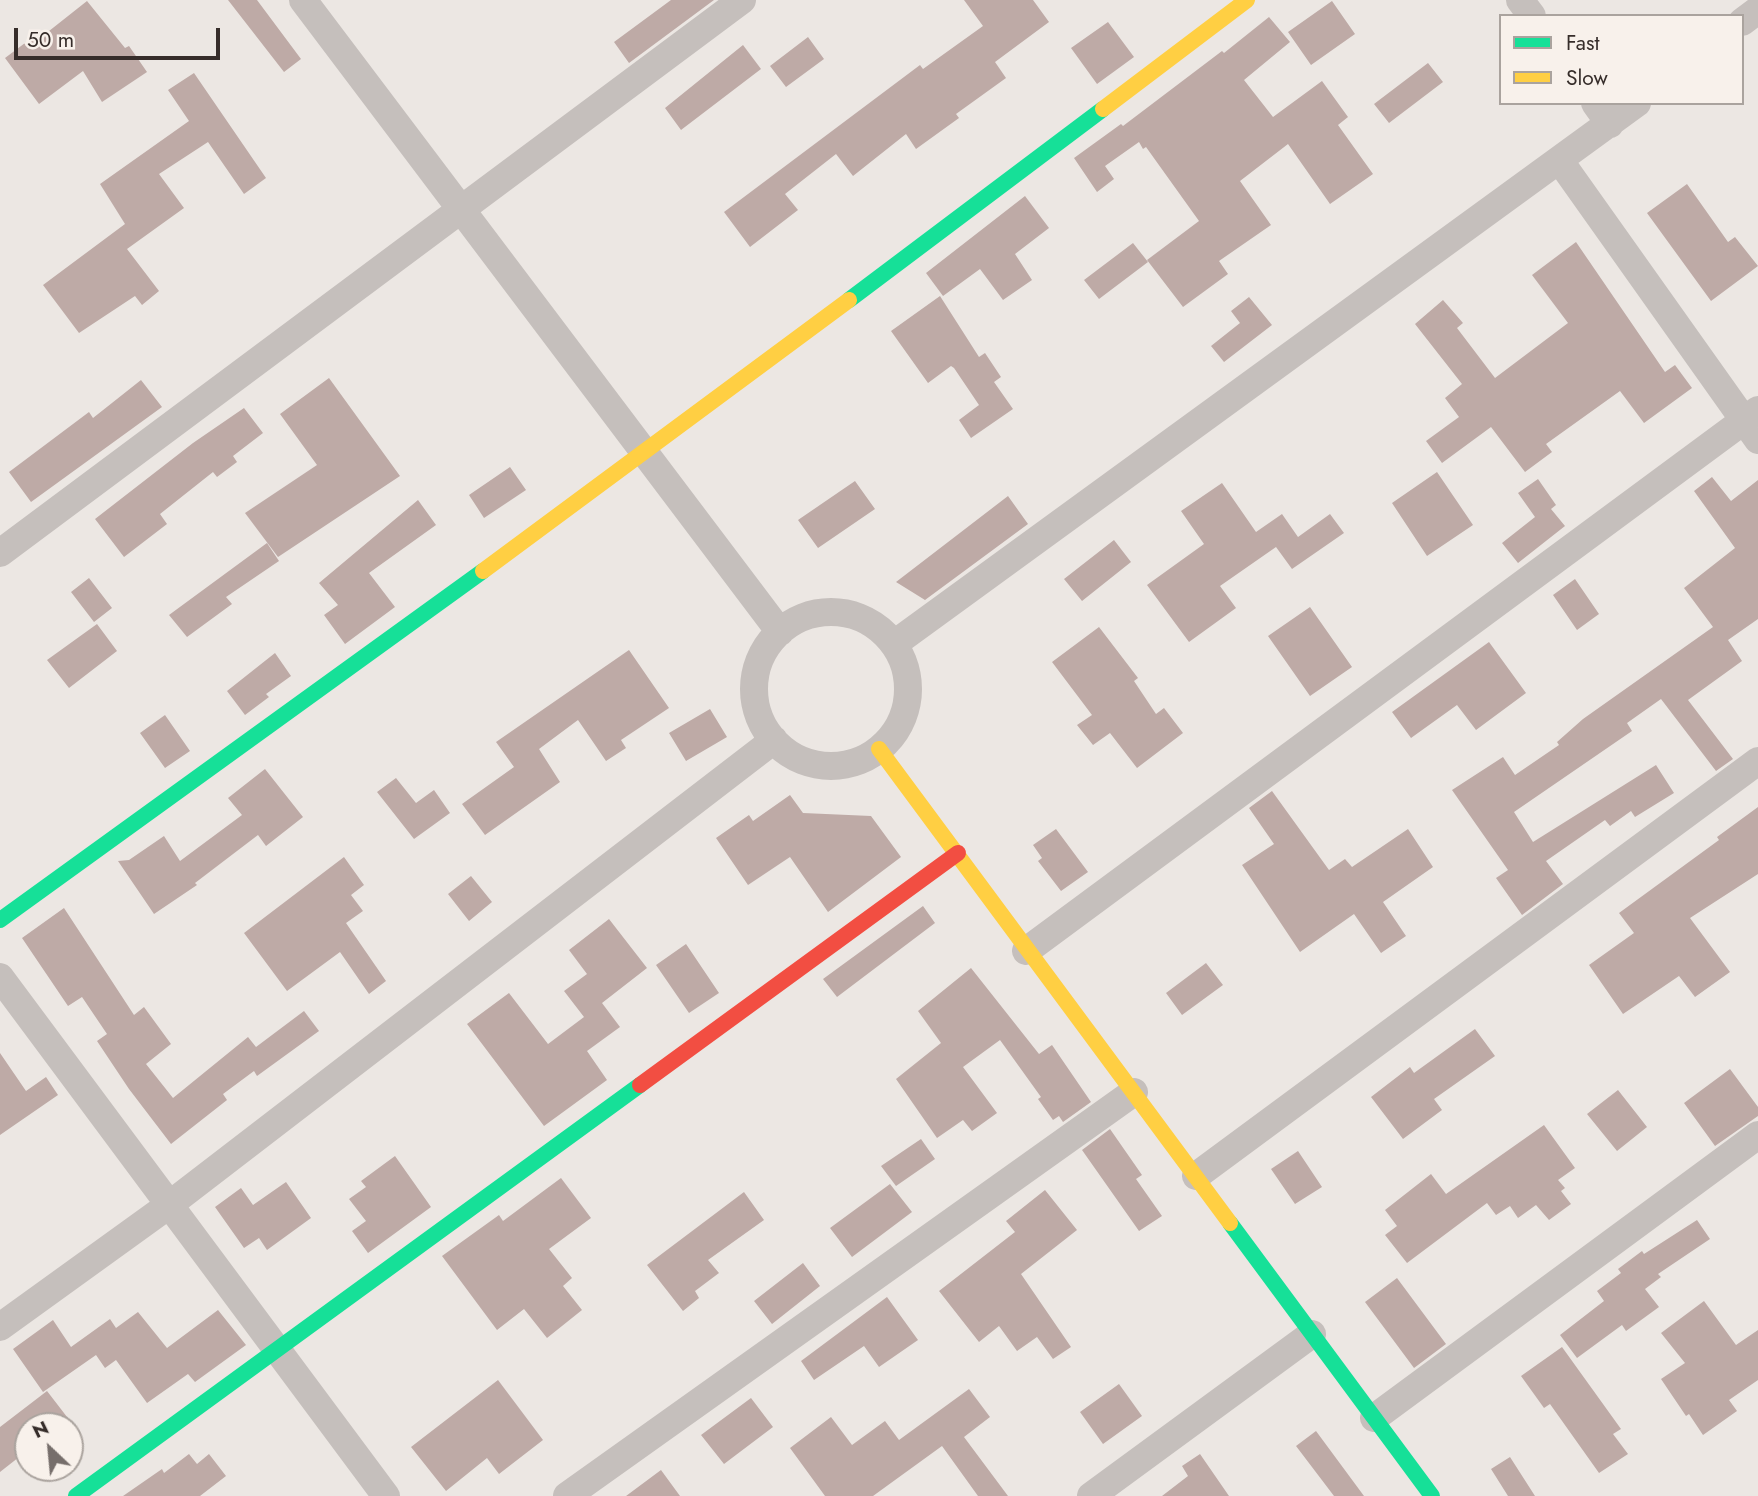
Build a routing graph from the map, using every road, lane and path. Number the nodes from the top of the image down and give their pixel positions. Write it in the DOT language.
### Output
graph roads {
  1 [pos="303,0"];
  2 [pos="742,0"];
  3 [pos="1247,0"];
  4 [pos="1631,105"];
  5 [pos="1603,114"];
  6 [pos="1560,161"];
  7 [pos="460,208"];
  8 [pos="1753,423"];
  9 [pos="645,454"];
  10 [pos="0,553"];
  11 [pos="780,632"];
  12 [pos="894,644"];
  13 [pos="774,740"];
  14 [pos="879,749"];
  15 [pos="1758,761"];
  16 [pos="958,853"];
  17 [pos="0,920"];
  18 [pos="1026,951"];
  19 [pos="0,977"];
  20 [pos="1134,1093"];
  21 [pos="1758,1135"];
  22 [pos="1196,1176"];
  23 [pos="169,1205"];
  24 [pos="0,1327"];
  25 [pos="1312,1335"];
  26 [pos="277,1349"];
  27 [pos="1374,1418"];
  28 [pos="76,1496"];
  29 [pos="386,1496"];
  30 [pos="567,1496"];
  31 [pos="1091,1496"];
  32 [pos="1432,1496"];
  1 -- 7 [label="street"];
  2 -- 7 [label="street"];
  3 -- 9 [label="street"];
  4 -- 5 [label="street"];
  5 -- 6 [label="street"];
  6 -- 8 [label="street"];
  6 -- 12 [label="street"];
  7 -- 9 [label="street"];
  7 -- 10 [label="street"];
  8 -- 18 [label="street"];
  9 -- 11 [label="street"];
  9 -- 17 [label="street"];
  11 -- 12 [label="street"];
  11 -- 13 [label="street"];
  12 -- 14 [label="street"];
  13 -- 14 [label="street"];
  13 -- 23 [label="street"];
  14 -- 16 [label="street"];
  15 -- 22 [label="street"];
  16 -- 18 [label="street"];
  16 -- 26 [label="street"];
  18 -- 20 [label="street"];
  19 -- 23 [label="street"];
  20 -- 22 [label="street"];
  20 -- 30 [label="street"];
  21 -- 27 [label="street"];
  22 -- 25 [label="street"];
  23 -- 24 [label="street"];
  23 -- 26 [label="street"];
  25 -- 27 [label="street"];
  25 -- 31 [label="street"];
  26 -- 28 [label="street"];
  26 -- 29 [label="street"];
  27 -- 32 [label="street"];
}
